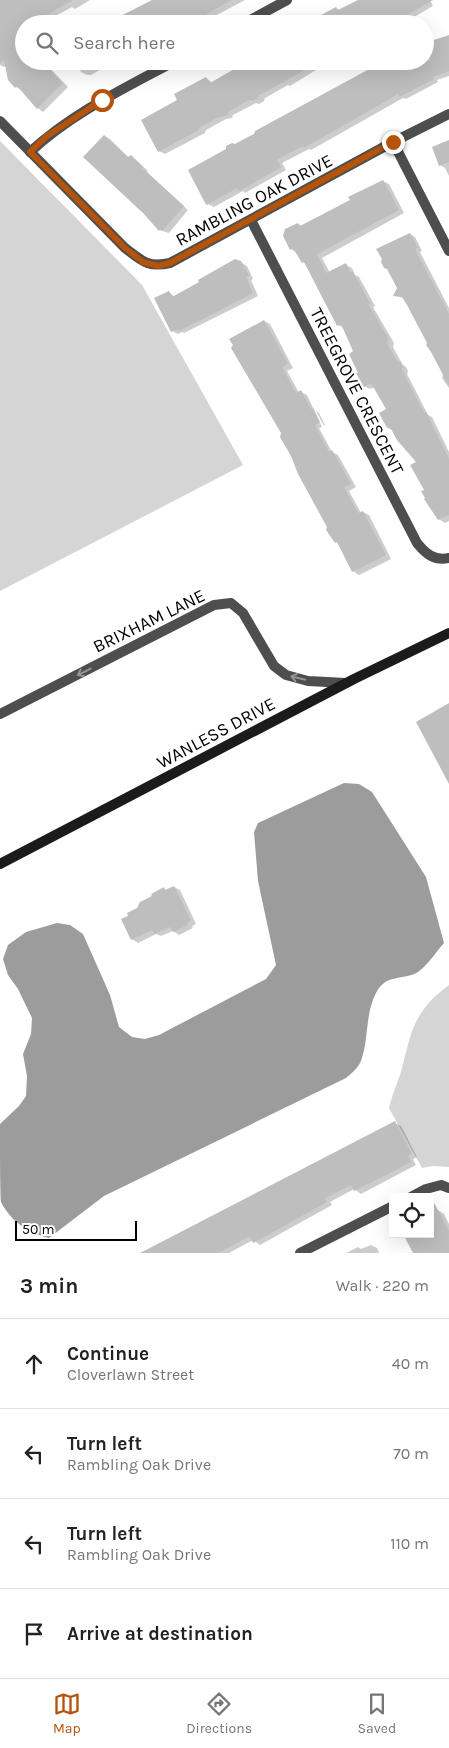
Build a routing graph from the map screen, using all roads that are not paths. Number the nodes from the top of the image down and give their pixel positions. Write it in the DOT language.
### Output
graph roads {
  1 [pos="287,0"];
  2 [pos="260,15"];
  3 [pos="158,70"];
  4 [pos="449,114"];
  5 [pos="0,121"];
  6 [pos="393,142"];
  7 [pos="30,152"];
  8 [pos="251,220"];
  9 [pos="449,251"];
  10 [pos="449,558"];
  11 [pos="449,633"];
  12 [pos="346,683"];
  13 [pos="0,714"];
  14 [pos="0,864"];
  15 [pos="449,1188"];
  16 [pos="418,1193"];
  17 [pos="389,1208"];
  18 [pos="300,1253"];
  1 -- 2 [label="street"];
  3 -- 7 [label="street"];
  4 -- 6 [label="street, RAMBLING OAK DRIVE"];
  5 -- 7 [label="street, RAMBLING OAK DRIVE"];
  6 -- 8 [label="street, RAMBLING OAK DRIVE"];
  6 -- 9 [label="street"];
  7 -- 8 [label="street, RAMBLING OAK DRIVE"];
  8 -- 10 [label="street, TREEGROVE CRESCENT"];
  11 -- 12 [label="main road, WANLESS DRIVE"];
  12 -- 13 [label="street, BRIXHAM LANE, one-way"];
  12 -- 14 [label="main road, WANLESS DRIVE"];
  15 -- 16 [label="street"];
  17 -- 18 [label="street"];
}
